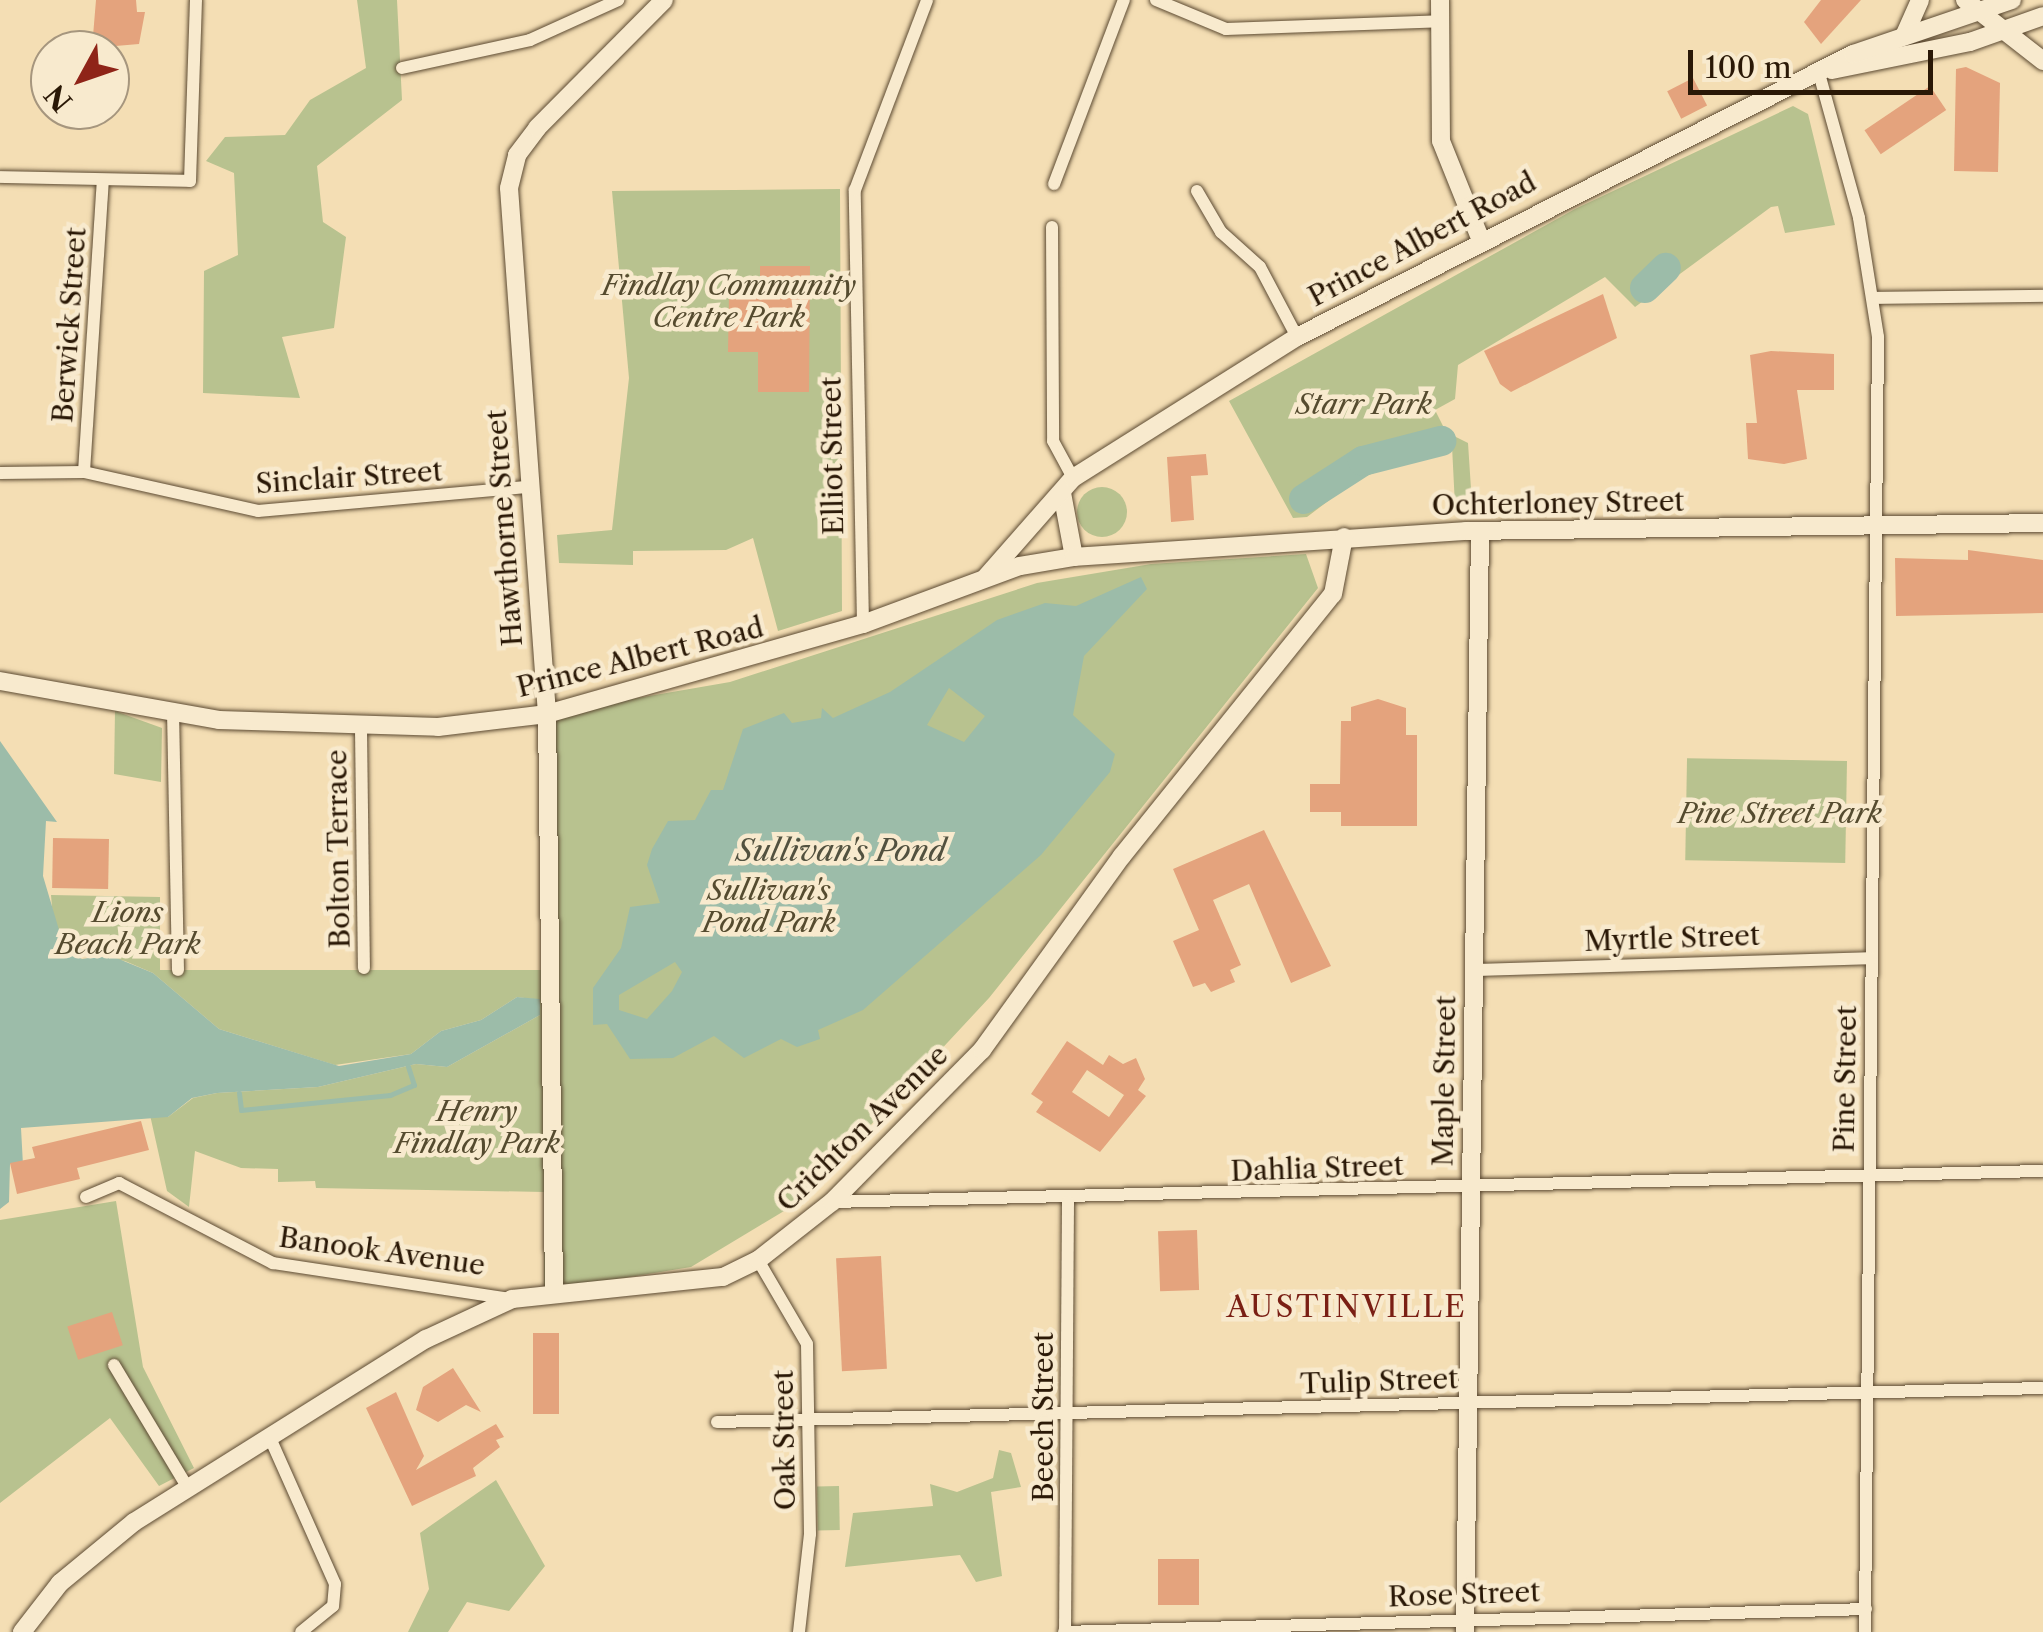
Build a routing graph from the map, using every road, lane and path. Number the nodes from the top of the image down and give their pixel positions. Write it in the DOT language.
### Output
graph roads {
  1 [pos="196,0"];
  2 [pos="618,0"];
  3 [pos="928,0"];
  4 [pos="1124,0"];
  5 [pos="1156,0"];
  6 [pos="1440,0"];
  7 [pos="1920,0"];
  8 [pos="2012,0"];
  9 [pos="660,1"];
  10 [pos="1972,5"];
  11 [pos="2043,16"];
  12 [pos="1440,21"];
  13 [pos="2002,32"];
  14 [pos="1905,34"];
  15 [pos="2043,61"];
  16 [pos="402,68"];
  17 [pos="1825,74"];
  18 [pos="0,176"];
  19 [pos="103,181"];
  20 [pos="1054,184"];
  21 [pos="1197,191"];
  22 [pos="1052,226"];
  23 [pos="1480,238"];
  24 [pos="2043,296"];
  25 [pos="1873,298"];
  26 [pos="1297,337"];
  27 [pos="84,472"];
  28 [pos="0,474"];
  29 [pos="1067,485"];
  30 [pos="526,487"];
  31 [pos="2043,524"];
  32 [pos="1875,526"];
  33 [pos="1480,531"];
  34 [pos="1344,537"];
  35 [pos="1074,558"];
  36 [pos="986,577"];
  37 [pos="863,624"];
  38 [pos="0,681"];
  39 [pos="173,711"];
  40 [pos="547,714"];
  41 [pos="361,729"];
  42 [pos="1871,958"];
  43 [pos="364,968"];
  44 [pos="178,970"];
  45 [pos="1474,970"];
  46 [pos="2043,1171"];
  47 [pos="1869,1173"];
  48 [pos="1470,1188"];
  49 [pos="86,1197"];
  50 [pos="832,1202"];
  51 [pos="1068,1202"];
  52 [pos="758,1260"];
  53 [pos="554,1292"];
  54 [pos="512,1299"];
  55 [pos="114,1364"];
  56 [pos="2043,1388"];
  57 [pos="1870,1390"];
  58 [pos="1467,1404"];
  59 [pos="1068,1416"];
  60 [pos="717,1422"];
  61 [pos="808,1422"];
  62 [pos="270,1438"];
  63 [pos="188,1488"];
  64 [pos="1866,1609"];
  65 [pos="1465,1626"];
  66 [pos="22,1632"];
  67 [pos="301,1632"];
  68 [pos="799,1632"];
  69 [pos="1064,1632"];
  70 [pos="1866,1632"];
  1 -- 19 [label="street"];
  2 -- 16 [label="street"];
  3 -- 37 [label="street, Elliot Street"];
  4 -- 20 [label="street"];
  5 -- 12 [label="street"];
  6 -- 12 [label="main road"];
  7 -- 14 [label="main road"];
  8 -- 10 [label="main road, Prince Albert Road"];
  9 -- 30 [label="main road, Hawthorne Street"];
  10 -- 13 [label="main road"];
  10 -- 14 [label="main road, Prince Albert Road"];
  11 -- 13 [label="main road, Prince Albert Road"];
  12 -- 23 [label="main road"];
  13 -- 15 [label="main road"];
  13 -- 17 [label="main road, Prince Albert Road"];
  14 -- 17 [label="main road, Prince Albert Road"];
  17 -- 23 [label="main road, Prince Albert Road"];
  17 -- 25 [label="street, Pine Street"];
  18 -- 19 [label="street"];
  19 -- 27 [label="street, Berwick Street"];
  21 -- 26 [label="street"];
  22 -- 29 [label="street"];
  23 -- 26 [label="main road, Prince Albert Road"];
  24 -- 25 [label="street"];
  25 -- 32 [label="street, Pine Street"];
  26 -- 29 [label="main road, Prince Albert Road"];
  27 -- 28 [label="street, Sinclair Street"];
  27 -- 30 [label="street, Sinclair Street"];
  29 -- 35 [label="main road"];
  29 -- 36 [label="main road, Prince Albert Road"];
  30 -- 40 [label="main road, Hawthorne Street"];
  31 -- 32 [label="main road, Ochterloney Street"];
  32 -- 33 [label="main road, Ochterloney Street"];
  32 -- 42 [label="street, Pine Street"];
  33 -- 34 [label="main road, Ochterloney Street"];
  33 -- 45 [label="main road, Maple Street"];
  34 -- 35 [label="main road, Ochterloney Street"];
  34 -- 50 [label="main road, Crichton Avenue"];
  35 -- 36 [label="main road, Prince Albert Road"];
  36 -- 37 [label="main road, Prince Albert Road"];
  37 -- 40 [label="main road, Prince Albert Road"];
  38 -- 39 [label="main road, Prince Albert Road"];
  39 -- 41 [label="main road, Prince Albert Road"];
  39 -- 44 [label="street"];
  40 -- 41 [label="main road, Prince Albert Road"];
  40 -- 53 [label="main road, Hawthorne Street"];
  41 -- 43 [label="street, Bolton Terrace"];
  42 -- 45 [label="street, Myrtle Street"];
  42 -- 47 [label="street, Pine Street"];
  45 -- 48 [label="main road, Maple Street"];
  46 -- 47 [label="street, Dahlia Street"];
  47 -- 48 [label="street, Dahlia Street"];
  47 -- 57 [label="street, Pine Street"];
  48 -- 51 [label="street, Dahlia Street"];
  48 -- 58 [label="main road, Maple Street"];
  49 -- 54 [label="street, Banook Avenue"];
  50 -- 51 [label="street, Dahlia Street"];
  50 -- 52 [label="main road, Crichton Avenue"];
  51 -- 59 [label="street, Beech Street"];
  52 -- 53 [label="main road, Crichton Avenue"];
  52 -- 61 [label="street, Oak Street"];
  53 -- 54 [label="main road, Crichton Avenue"];
  54 -- 62 [label="main road, Crichton Avenue"];
  55 -- 63 [label="street"];
  56 -- 57 [label="street, Tulip Street"];
  57 -- 58 [label="street, Tulip Street"];
  57 -- 64 [label="street, Pine Street"];
  58 -- 59 [label="street, Tulip Street"];
  58 -- 65 [label="main road, Maple Street"];
  59 -- 61 [label="street, Tulip Street"];
  59 -- 69 [label="street, Beech Street"];
  60 -- 61 [label="street, Tulip Street"];
  61 -- 68 [label="street, Oak Street"];
  62 -- 63 [label="main road, Crichton Avenue"];
  62 -- 67 [label="street"];
  63 -- 66 [label="main road, Crichton Avenue"];
  64 -- 65 [label="street, Rose Street"];
  64 -- 70 [label="street, Pine Street"];
  65 -- 69 [label="street, Rose Street"];
}
